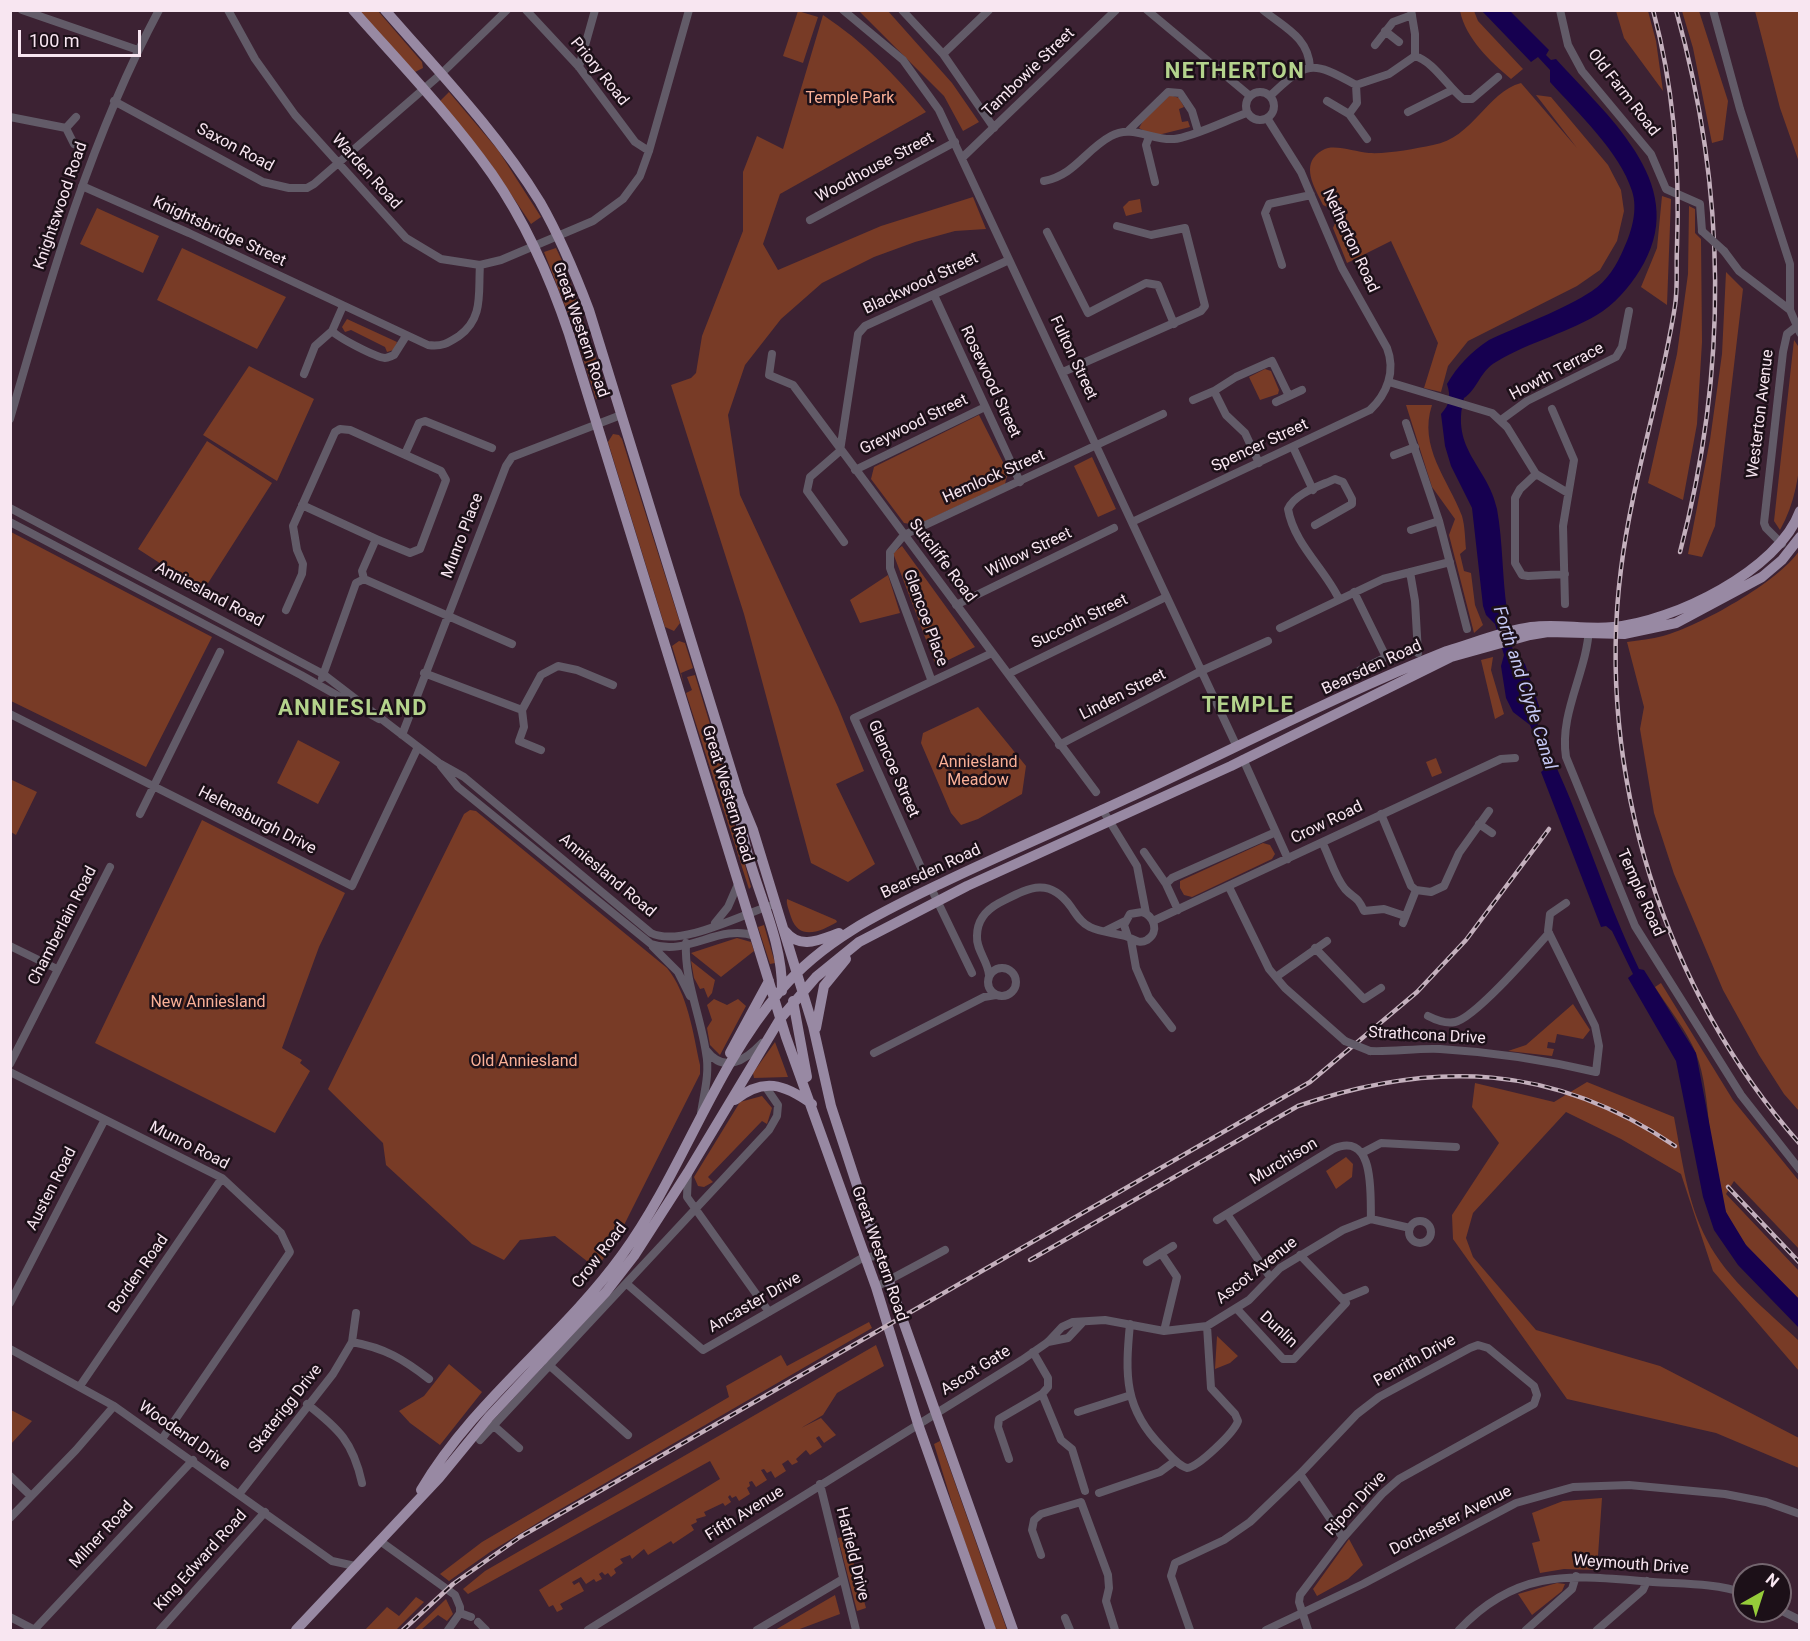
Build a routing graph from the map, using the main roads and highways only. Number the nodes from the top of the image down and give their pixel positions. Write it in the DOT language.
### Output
graph roads {
  1 [pos="353,10"];
  2 [pos="385,10"];
  3 [pos="1800,511"];
  4 [pos="1800,537"];
  5 [pos="1589,631"];
  6 [pos="1487,643"];
  7 [pos="1237,747"];
  8 [pos="1243,759"];
  9 [pos="739,796"];
  10 [pos="782,925"];
  11 [pos="850,930"];
  12 [pos="869,935"];
  13 [pos="796,975"];
  14 [pos="769,981"];
  15 [pos="782,988"];
  16 [pos="802,993"];
  17 [pos="774,998"];
  18 [pos="793,1003"];
  19 [pos="780,1018"];
  20 [pos="817,1039"];
  21 [pos="728,1064"];
  22 [pos="812,1104"];
  23 [pos="728,1106"];
  24 [pos="412,1505"];
  25 [pos="296,1630"];
  26 [pos="991,1630"];
  27 [pos="1013,1630"];
  1 -- 14 [label="main road, Great Western Road"];
  2 -- 9 [label="main road, Great Western Road"];
  3 -- 5 [label="main road, Bearsden Road"];
  4 -- 5 [label="main road, Bearsden Road"];
  5 -- 6 [label="main road, Bearsden Road"];
  6 -- 7 [label="main road, Bearsden Road"];
  6 -- 8 [label="main road, Bearsden Road"];
  7 -- 8 [label="main road"];
  7 -- 11 [label="main road, Bearsden Road"];
  8 -- 12 [label="main road, Bearsden Road"];
  9 -- 10 [label="main road, Great Western Road"];
  9 -- 15 [label="main road"];
  10 -- 11 [label="main road"];
  10 -- 13 [label="main road, Great Western Road"];
  11 -- 13 [label="main road, Bearsden Road"];
  12 -- 16 [label="main road, Bearsden Road"];
  12 -- 20 [label="main road"];
  13 -- 15 [label="main road, Bearsden Road"];
  13 -- 16 [label="main road, Great Western Road"];
  13 -- 18 [label="main road"];
  14 -- 17 [label="main road, Great Western Road"];
  14 -- 21 [label="main road"];
  15 -- 17 [label="main road, Crow Road"];
  15 -- 19 [label="main road"];
  16 -- 18 [label="main road, Bearsden Road"];
  16 -- 20 [label="main road, Great Western Road"];
  17 -- 19 [label="main road, Great Western Road"];
  17 -- 21 [label="main road, Crow Road"];
  18 -- 19 [label="main road, Crow Road"];
  18 -- 22 [label="main road"];
  19 -- 22 [label="main road, Great Western Road"];
  19 -- 23 [label="main road, Crow Road"];
  20 -- 27 [label="main road, Great Western Road"];
  21 -- 24 [label="main road, Crow Road"];
  22 -- 23 [label="main road"];
  22 -- 26 [label="main road, Great Western Road"];
  23 -- 24 [label="main road, Crow Road"];
  24 -- 25 [label="main road, Crow Road"];
}
